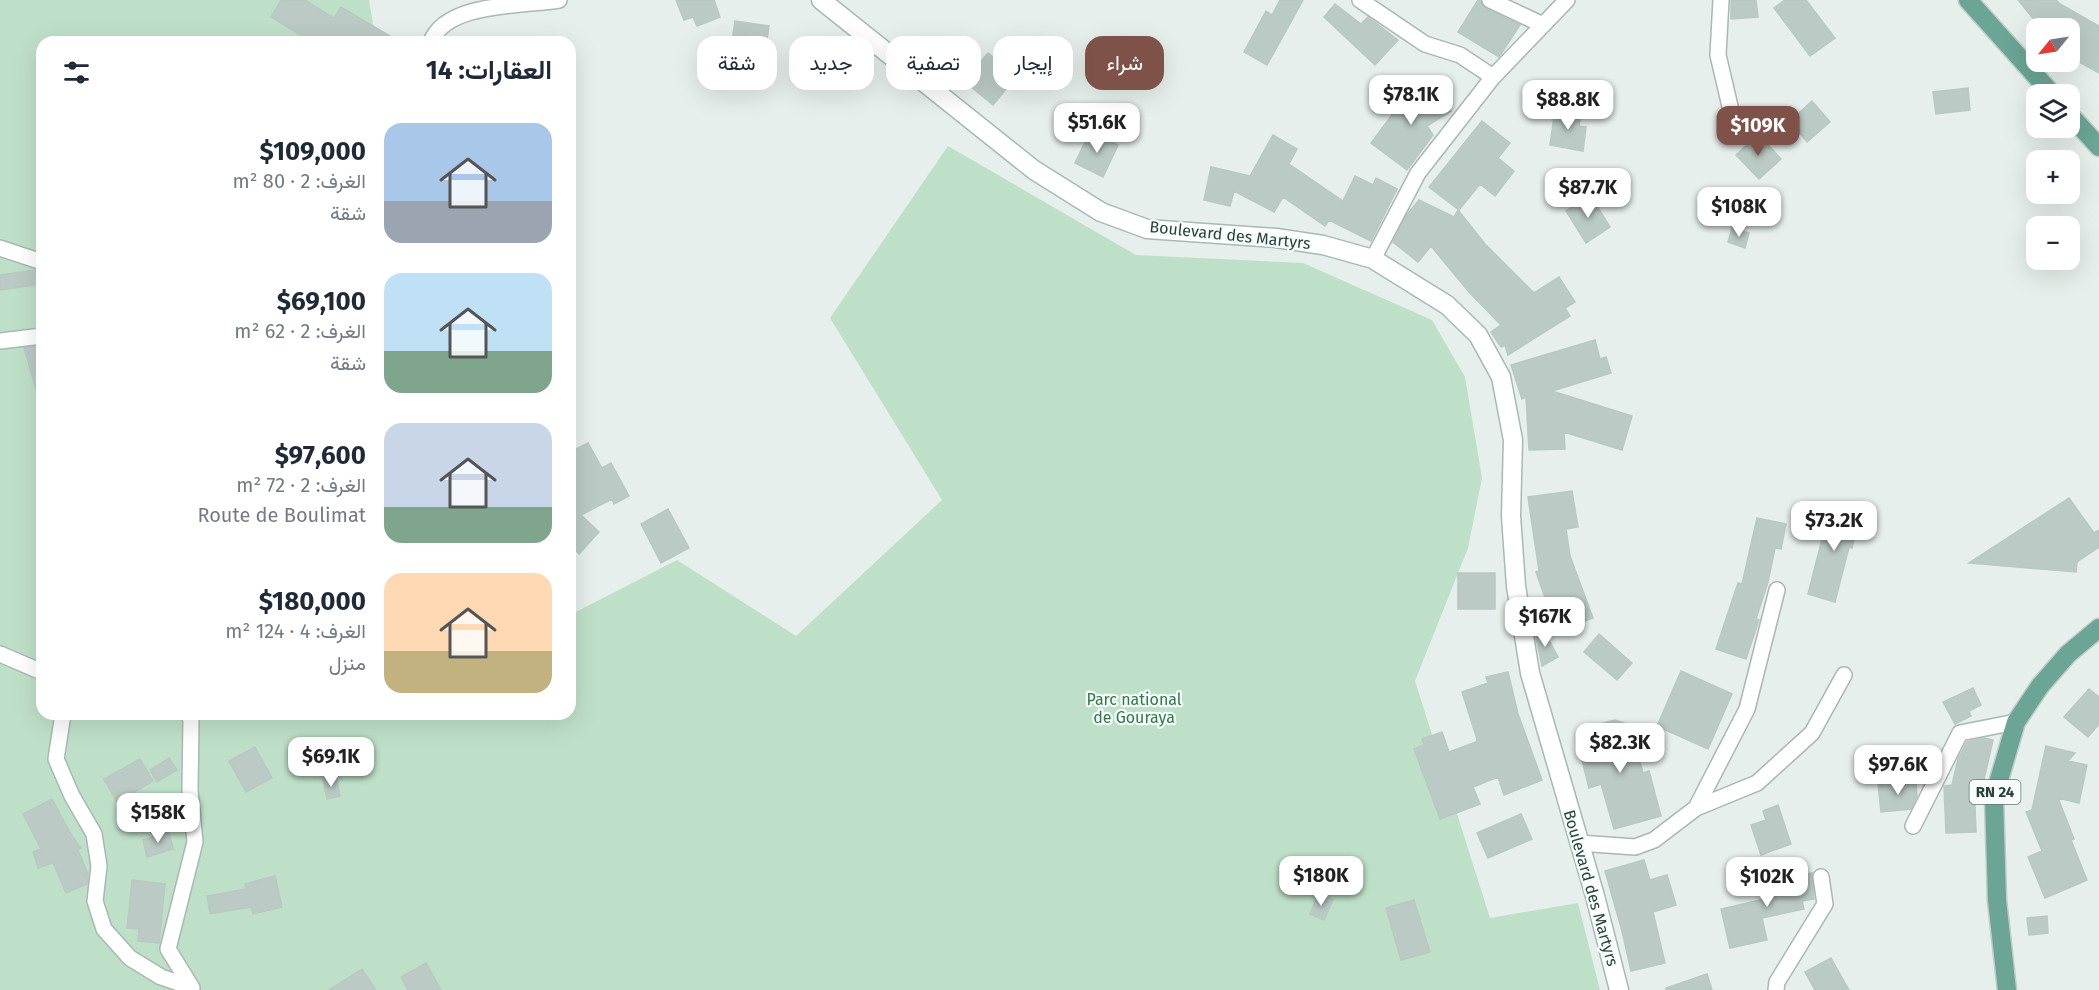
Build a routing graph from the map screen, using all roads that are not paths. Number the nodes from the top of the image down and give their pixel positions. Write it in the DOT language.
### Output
graph roads {
  1 [pos="559,0"];
  2 [pos="821,0"];
  3 [pos="1360,0"];
  4 [pos="1490,0"];
  5 [pos="1567,0"];
  6 [pos="1721,0"];
  7 [pos="1970,1"];
  8 [pos="1543,25"];
  9 [pos="433,36"];
  10 [pos="1493,77"];
  11 [pos="2043,84"];
  12 [pos="1732,115"];
  13 [pos="2080,126"];
  14 [pos="2099,147"];
  15 [pos="0,248"];
  16 [pos="1371,259"];
  17 [pos="36,260"];
  18 [pos="36,337"];
  19 [pos="0,341"];
  20 [pos="1777,590"];
  21 [pos="2099,628"];
  22 [pos="0,654"];
  23 [pos="36,669"];
  24 [pos="1844,675"];
  25 [pos="62,720"];
  26 [pos="191,720"];
  27 [pos="2016,722"];
  28 [pos="1696,808"];
  29 [pos="1913,826"];
  30 [pos="1579,843"];
  31 [pos="1821,877"];
  32 [pos="192,988"];
  33 [pos="1619,990"];
  34 [pos="1776,990"];
  35 [pos="2007,990"];
  1 -- 9 [label="street"];
  2 -- 16 [label="main road, Boulevard des Martyrs"];
  3 -- 10 [label="street"];
  4 -- 8 [label="street"];
  5 -- 8 [label="street"];
  6 -- 12 [label="street"];
  7 -- 11 [label="main road"];
  8 -- 10 [label="street"];
  10 -- 16 [label="street"];
  13 -- 14 [label="main road"];
  15 -- 17 [label="street"];
  16 -- 30 [label="main road, Boulevard des Martyrs"];
  18 -- 19 [label="street"];
  20 -- 28 [label="street"];
  21 -- 27 [label="main road, RN 24"];
  22 -- 23 [label="street"];
  24 -- 28 [label="street"];
  25 -- 32 [label="street"];
  26 -- 32 [label="street"];
  27 -- 29 [label="street"];
  27 -- 35 [label="main road, RN 24"];
  28 -- 30 [label="street"];
  30 -- 33 [label="main road, Boulevard des Martyrs"];
  31 -- 34 [label="street"];
}
